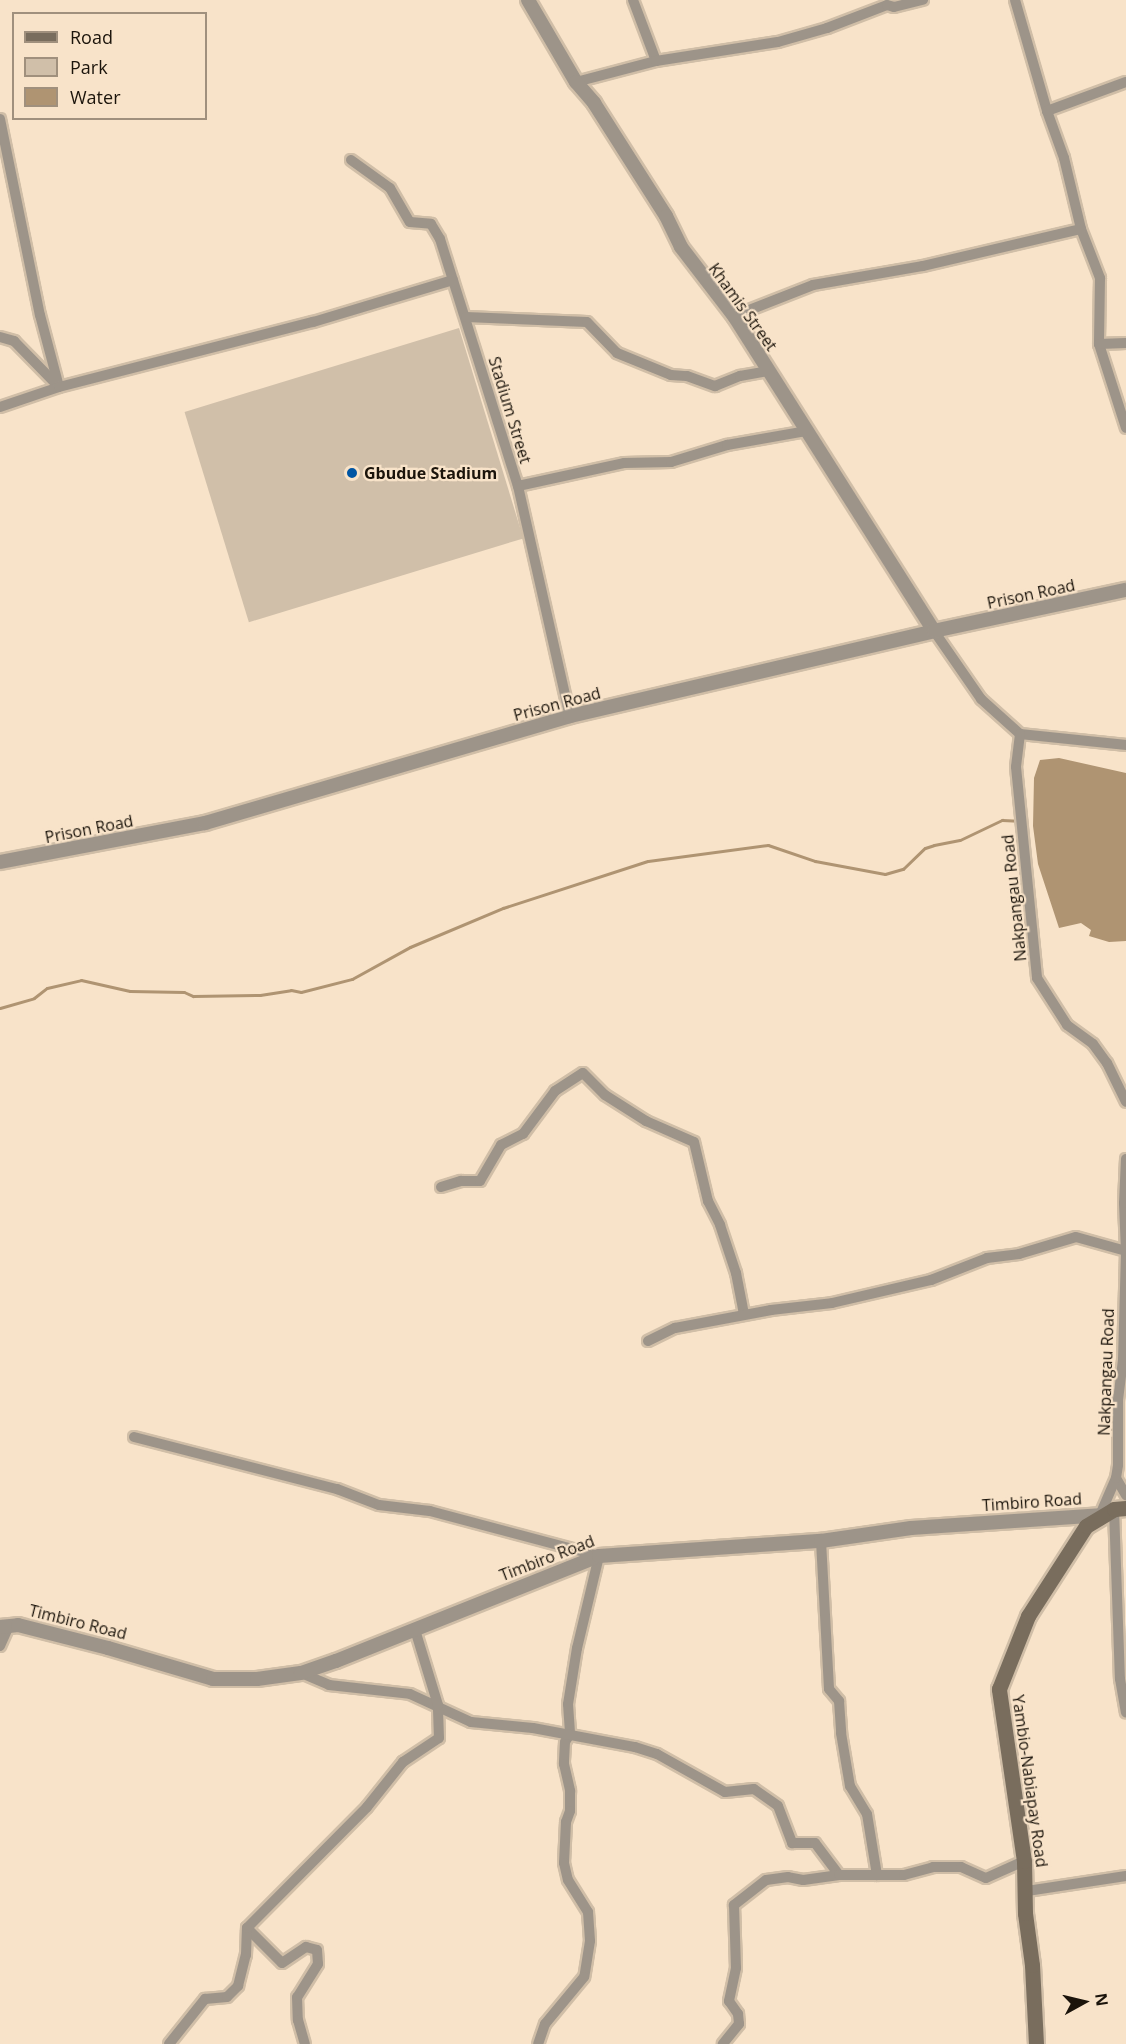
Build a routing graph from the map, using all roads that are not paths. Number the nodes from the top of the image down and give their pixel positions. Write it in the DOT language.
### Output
graph roads {
  1 [pos="528,0"];
  2 [pos="633,0"];
  3 [pos="923,0"];
  4 [pos="1016,0"];
  5 [pos="886,3"];
  6 [pos="656,61"];
  7 [pos="576,82"];
  8 [pos="1126,82"];
  9 [pos="1047,111"];
  10 [pos="0,119"];
  11 [pos="351,160"];
  12 [pos="1081,229"];
  13 [pos="453,280"];
  14 [pos="466,316"];
  15 [pos="734,316"];
  16 [pos="0,337"];
  17 [pos="1126,343"];
  18 [pos="1099,344"];
  19 [pos="768,370"];
  20 [pos="59,387"];
  21 [pos="0,407"];
  22 [pos="1126,428"];
  23 [pos="806,431"];
  24 [pos="518,486"];
  25 [pos="1126,590"];
  26 [pos="934,631"];
  27 [pos="570,716"];
  28 [pos="1020,734"];
  29 [pos="1126,745"];
  30 [pos="0,862"];
  31 [pos="1126,1102"];
  32 [pos="1126,1159"];
  33 [pos="441,1187"];
  34 [pos="1126,1251"];
  35 [pos="744,1314"];
  36 [pos="648,1341"];
  37 [pos="134,1437"];
  38 [pos="1116,1478"];
  39 [pos="1126,1495"];
  40 [pos="1113,1511"];
  41 [pos="821,1541"];
  42 [pos="599,1556"];
  43 [pos="4,1628"];
  44 [pos="415,1630"];
  45 [pos="0,1646"];
  46 [pos="301,1673"];
  47 [pos="438,1705"];
  48 [pos="1126,1712"];
  49 [pos="570,1734"];
  50 [pos="1024,1861"];
  51 [pos="839,1875"];
  52 [pos="877,1875"];
  53 [pos="1126,1876"];
  54 [pos="1026,1891"];
  55 [pos="247,1928"];
  56 [pos="169,2044"];
  57 [pos="305,2044"];
  58 [pos="538,2044"];
  59 [pos="723,2044"];
  60 [pos="1036,2044"];
  1 -- 7 [label="street, Khamis Street"];
  2 -- 6 [label="street"];
  3 -- 5 [label="street"];
  4 -- 9 [label="street"];
  5 -- 6 [label="street"];
  6 -- 7 [label="street"];
  7 -- 15 [label="street, Khamis Street"];
  8 -- 9 [label="street"];
  9 -- 12 [label="street"];
  10 -- 20 [label="street"];
  11 -- 13 [label="street, Stadium Street"];
  12 -- 15 [label="street"];
  12 -- 18 [label="street"];
  13 -- 14 [label="street, Stadium Street"];
  13 -- 20 [label="street"];
  14 -- 19 [label="street"];
  14 -- 24 [label="street, Stadium Street"];
  15 -- 19 [label="street, Khamis Street"];
  16 -- 20 [label="street"];
  17 -- 18 [label="street"];
  18 -- 22 [label="street"];
  19 -- 23 [label="street, Khamis Street"];
  20 -- 21 [label="street"];
  23 -- 24 [label="street"];
  23 -- 26 [label="street, Khamis Street"];
  24 -- 27 [label="street, Stadium Street"];
  25 -- 26 [label="street, Prison Road"];
  26 -- 27 [label="street, Prison Road"];
  26 -- 28 [label="street"];
  27 -- 30 [label="street, Prison Road"];
  28 -- 29 [label="street"];
  28 -- 31 [label="street, Nakpangau Road"];
  32 -- 34 [label="street, Nakpangau Road"];
  33 -- 35 [label="street"];
  34 -- 35 [label="street"];
  34 -- 38 [label="street, Nakpangau Road"];
  35 -- 36 [label="street"];
  37 -- 42 [label="street"];
  38 -- 39 [label="street"];
  38 -- 40 [label="street, Nakpangau Road"];
  40 -- 41 [label="street, Timbiro Road"];
  40 -- 48 [label="street"];
  40 -- 50 [label="main road, Yambio-Nabiapay Road"];
  41 -- 42 [label="street, Timbiro Road"];
  41 -- 52 [label="street"];
  42 -- 44 [label="street, Timbiro Road"];
  42 -- 49 [label="street"];
  43 -- 45 [label="street"];
  43 -- 46 [label="street, Timbiro Road"];
  44 -- 46 [label="street, Timbiro Road"];
  44 -- 47 [label="street"];
  46 -- 47 [label="street"];
  47 -- 49 [label="street"];
  47 -- 55 [label="street"];
  49 -- 51 [label="street"];
  49 -- 58 [label="street"];
  50 -- 52 [label="street"];
  50 -- 54 [label="main road, Yambio-Nabiapay Road"];
  51 -- 52 [label="street"];
  51 -- 59 [label="street"];
  53 -- 54 [label="street"];
  54 -- 60 [label="main road, Yambio-Nabiapay Road"];
  55 -- 56 [label="street"];
  55 -- 57 [label="street"];
}
